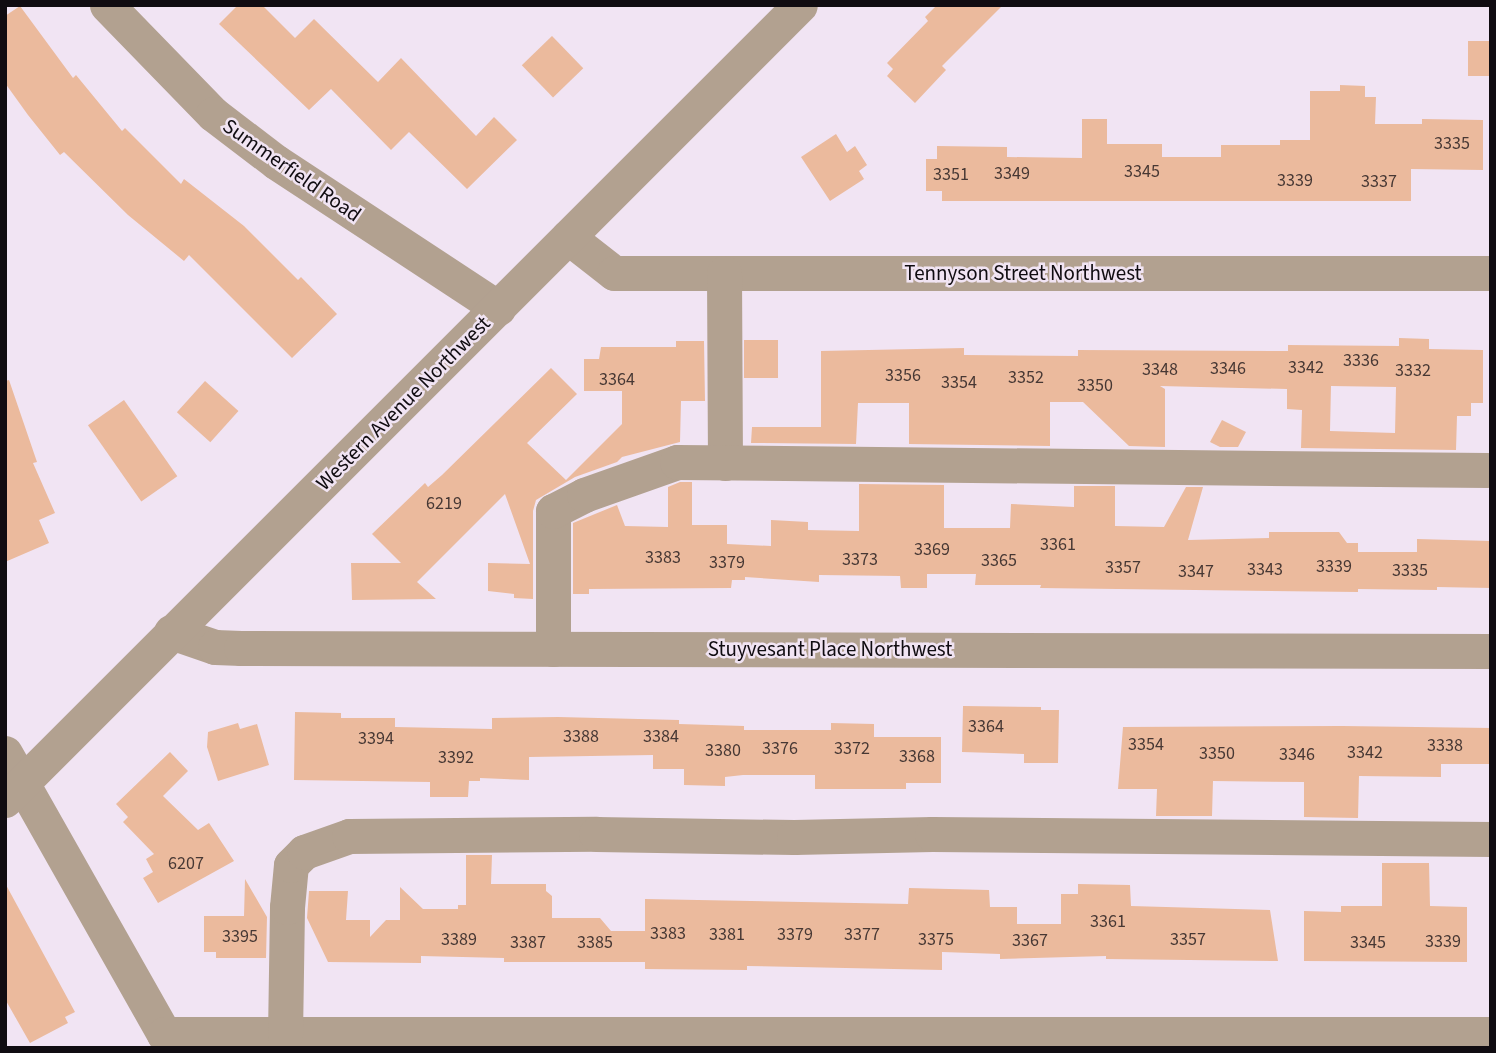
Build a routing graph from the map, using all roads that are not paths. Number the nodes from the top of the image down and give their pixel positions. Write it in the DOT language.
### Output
graph roads {
  1 [pos="107,5"];
  2 [pos="800,5"];
  3 [pos="568,237"];
  4 [pos="724,273"];
  5 [pos="1491,273"];
  6 [pos="498,308"];
  7 [pos="725,463"];
  8 [pos="1487,470"];
  9 [pos="172,632"];
  10 [pos="553,649"];
  11 [pos="1491,652"];
  12 [pos="5,753"];
  13 [pos="13,792"];
  14 [pos="1491,839"];
  15 [pos="1491,1034"];
  16 [pos="285,1035"];
  17 [pos="168,1041"];
  1 -- 6 [label="street, Summerfield Road"];
  2 -- 3 [label="street, Western Avenue Northwest"];
  3 -- 4 [label="street, Tennyson Street Northwest"];
  3 -- 6 [label="street, Western Avenue Northwest"];
  4 -- 5 [label="street, Tennyson Street Northwest"];
  4 -- 7 [label="street"];
  6 -- 9 [label="street, Western Avenue Northwest"];
  7 -- 8 [label="street"];
  7 -- 10 [label="street"];
  9 -- 10 [label="street, Stuyvesant Place Northwest"];
  9 -- 13 [label="street, Western Avenue Northwest"];
  10 -- 11 [label="street, Stuyvesant Place Northwest"];
  12 -- 13 [label="street"];
  13 -- 17 [label="street"];
  14 -- 16 [label="street"];
  15 -- 16 [label="street"];
  16 -- 17 [label="street"];
}
